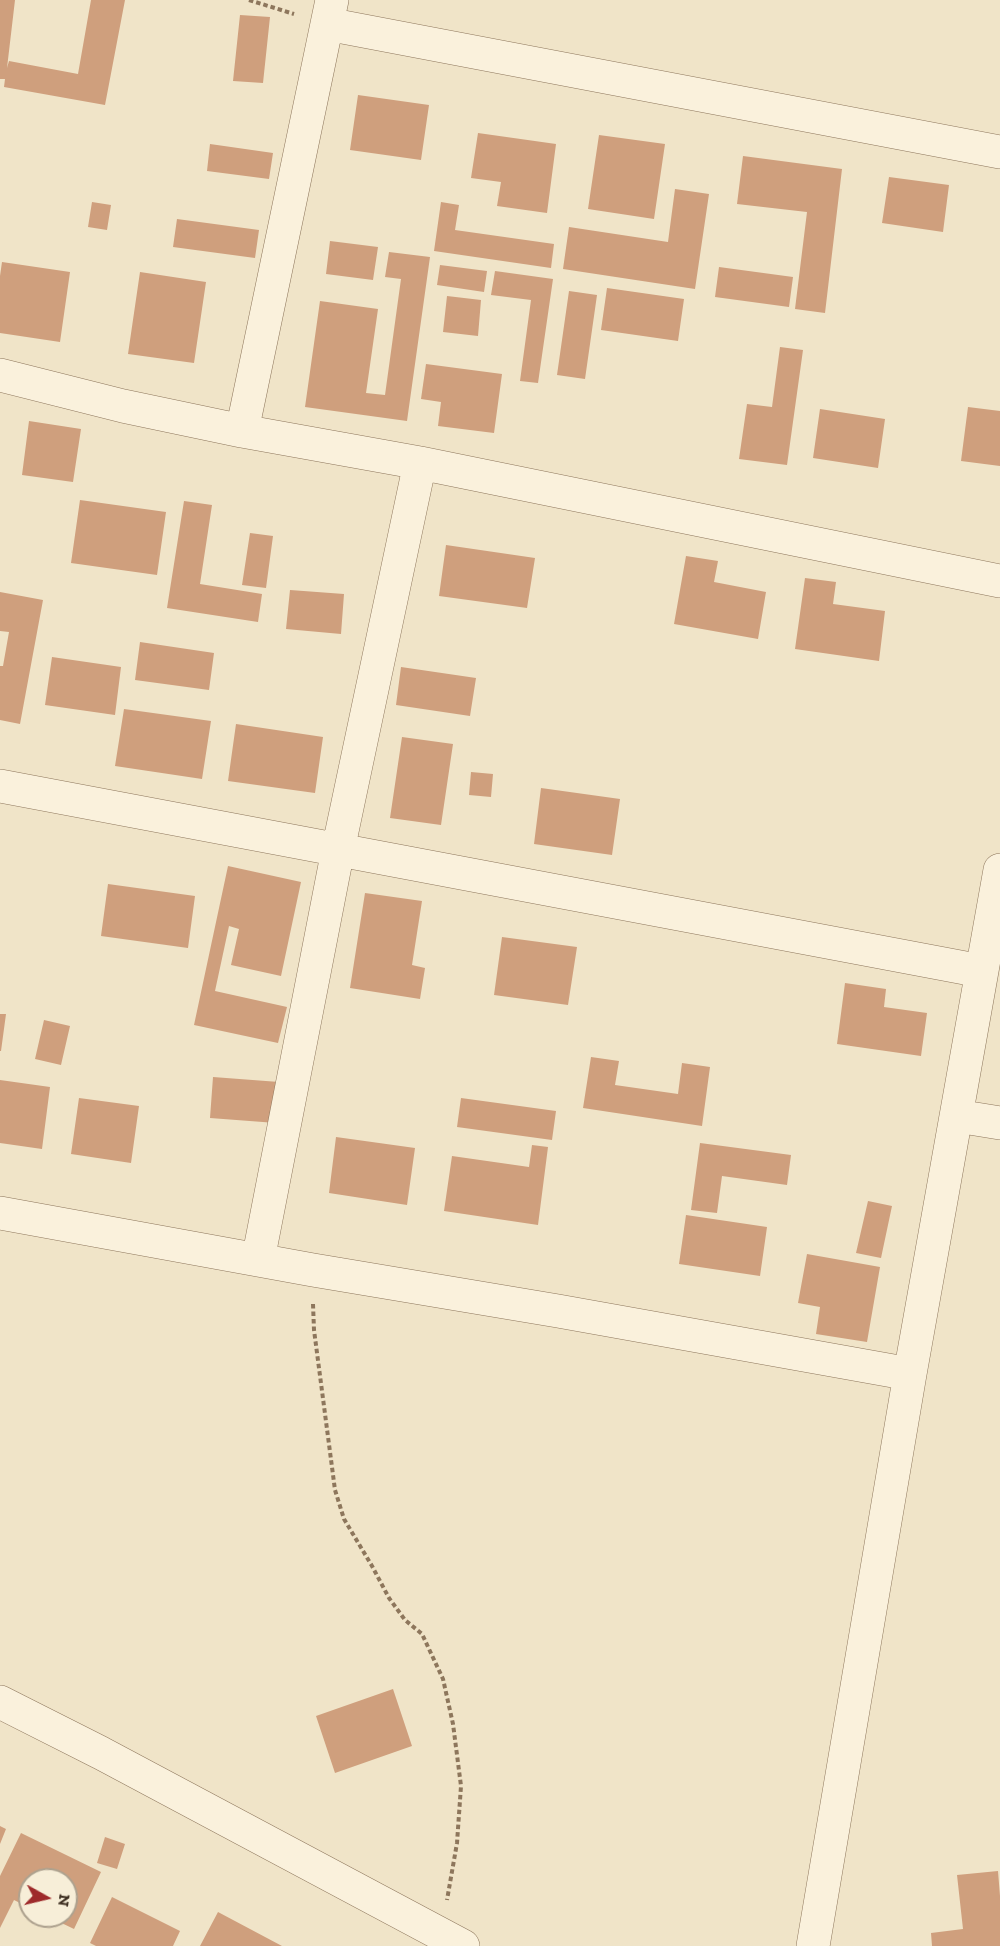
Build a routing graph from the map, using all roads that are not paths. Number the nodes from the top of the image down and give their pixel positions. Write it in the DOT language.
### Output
graph roads {
  1 [pos="329,12"];
  2 [pos="1000,152"];
  3 [pos="0,375"];
  4 [pos="242,431"];
  5 [pos="420,463"];
  6 [pos="1000,581"];
  7 [pos="0,786"];
  8 [pos="338,850"];
  9 [pos="1000,870"];
  10 [pos="981,971"];
  11 [pos="957,1116"];
  12 [pos="1000,1123"];
  13 [pos="0,1213"];
  14 [pos="258,1260"];
  15 [pos="910,1374"];
  16 [pos="0,1702"];
  17 [pos="450,1939"];
  18 [pos="813,1946"];
  1 -- 2 [label="street"];
  1 -- 4 [label="street"];
  3 -- 4 [label="street"];
  4 -- 5 [label="street"];
  5 -- 6 [label="street"];
  5 -- 8 [label="street"];
  7 -- 8 [label="street"];
  8 -- 10 [label="street"];
  8 -- 14 [label="street"];
  9 -- 10 [label="street"];
  10 -- 11 [label="street"];
  11 -- 12 [label="street"];
  11 -- 15 [label="street"];
  13 -- 14 [label="street"];
  14 -- 15 [label="street"];
  15 -- 18 [label="street"];
  16 -- 17 [label="street"];
}
